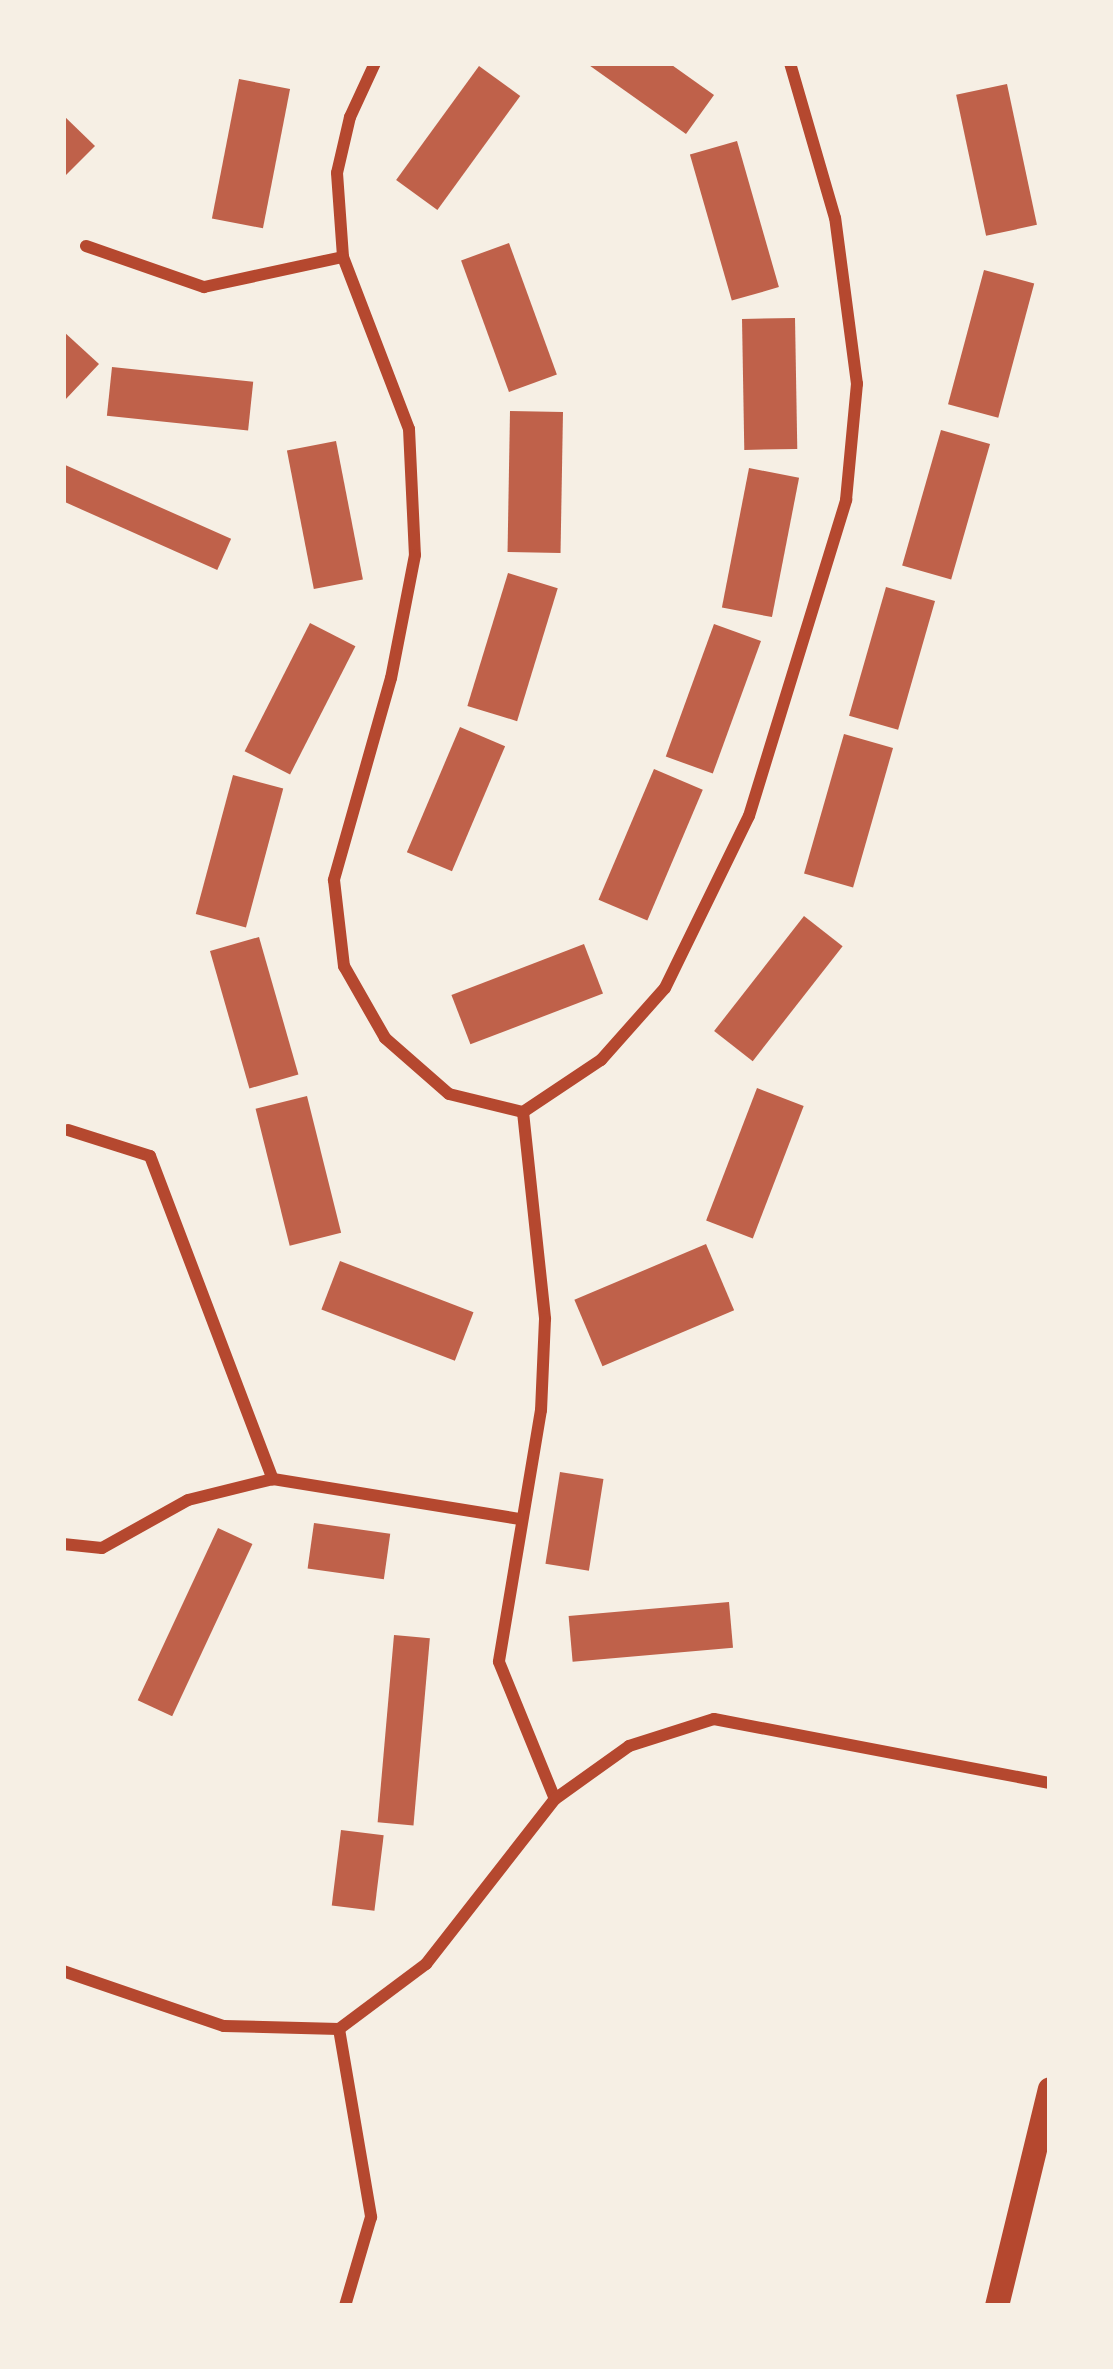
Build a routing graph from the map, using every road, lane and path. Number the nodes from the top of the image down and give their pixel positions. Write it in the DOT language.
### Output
graph roads {
  1 [pos="375,63"];
  2 [pos="790,63"];
  3 [pos="86,246"];
  4 [pos="343,257"];
  5 [pos="523,1112"];
  6 [pos="68,1130"];
  7 [pos="273,1479"];
  8 [pos="519,1519"];
  9 [pos="63,1544"];
  10 [pos="1050,1784"];
  11 [pos="555,1799"];
  12 [pos="63,1971"];
  13 [pos="339,2029"];
  14 [pos="1050,2089"];
  15 [pos="345,2306"];
  16 [pos="997,2306"];
  1 -- 4 [label="street"];
  2 -- 5 [label="street"];
  3 -- 4 [label="street"];
  4 -- 5 [label="street"];
  5 -- 8 [label="street"];
  6 -- 7 [label="street"];
  7 -- 8 [label="street"];
  7 -- 9 [label="street"];
  8 -- 11 [label="street"];
  10 -- 11 [label="street"];
  11 -- 13 [label="street"];
  12 -- 13 [label="street"];
  13 -- 15 [label="street"];
  14 -- 16 [label="main road"];
}
